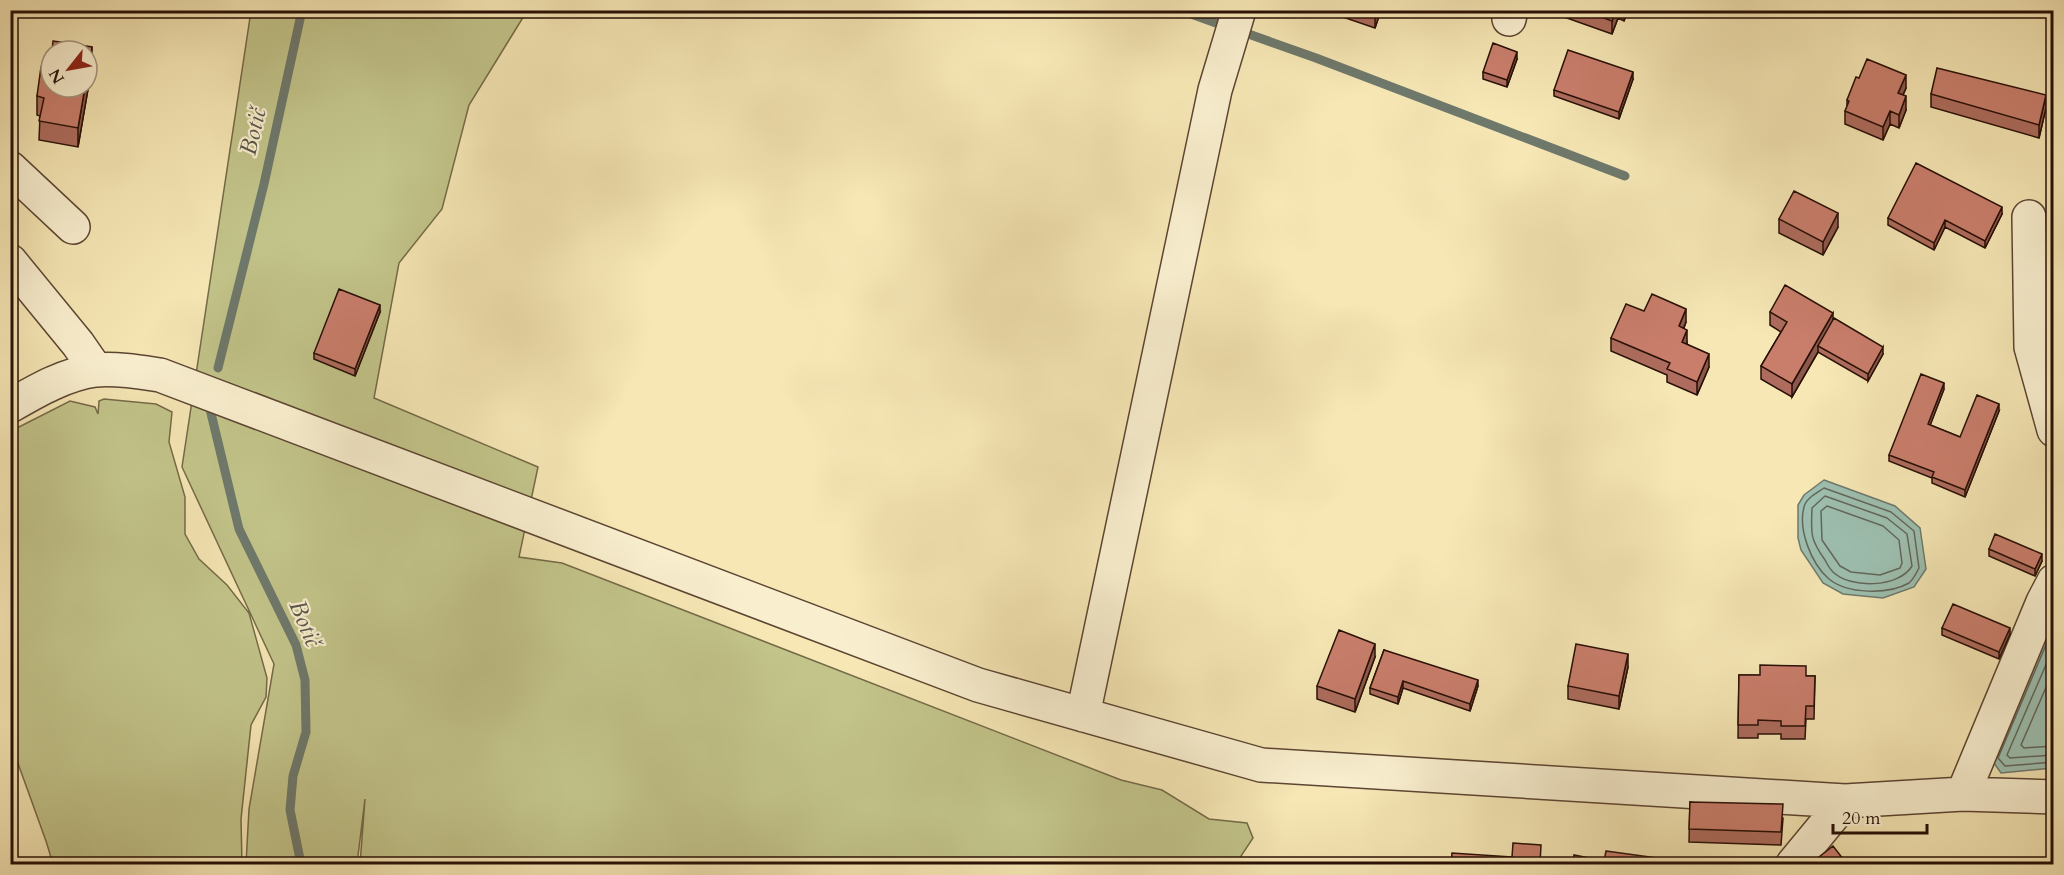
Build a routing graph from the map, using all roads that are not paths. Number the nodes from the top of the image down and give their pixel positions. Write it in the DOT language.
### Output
graph roads {
  1 [pos="1239,10"];
  2 [pos="10,168"];
  3 [pos="2029,217"];
  4 [pos="73,227"];
  5 [pos="10,261"];
  6 [pos="96,370"];
  7 [pos="10,406"];
  8 [pos="2054,430"];
  9 [pos="2054,581"];
  10 [pos="1083,714"];
  11 [pos="1963,794"];
  12 [pos="2054,797"];
  13 [pos="1845,801"];
  14 [pos="1793,864"];
  1 -- 10 [label="street"];
  2 -- 4 [label="street"];
  3 -- 8 [label="street"];
  5 -- 6 [label="street"];
  6 -- 7 [label="street"];
  6 -- 10 [label="street"];
  9 -- 11 [label="street"];
  10 -- 13 [label="street"];
  11 -- 12 [label="street"];
  11 -- 13 [label="street"];
  13 -- 14 [label="street"];
}
